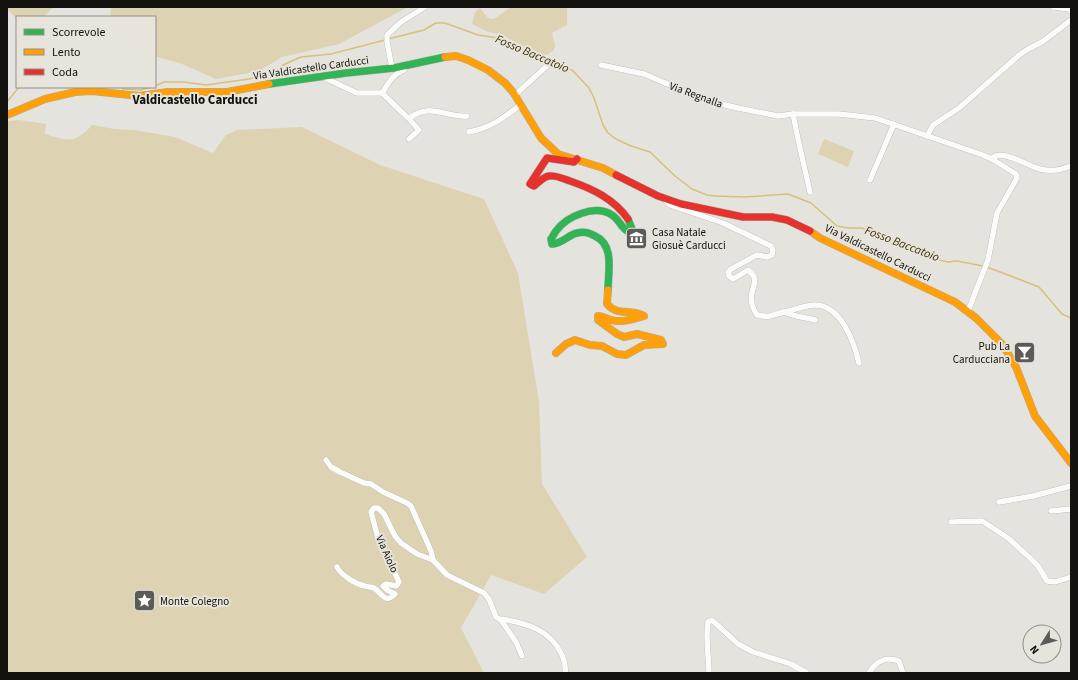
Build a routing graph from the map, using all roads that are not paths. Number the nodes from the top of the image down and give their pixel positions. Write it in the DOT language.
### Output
graph roads {
  1 [pos="425,7"];
  2 [pos="1053,7"];
  3 [pos="1071,10"];
  4 [pos="1071,20"];
  5 [pos="549,64"];
  6 [pos="601,65"];
  7 [pos="404,66"];
  8 [pos="392,68"];
  9 [pos="323,77"];
  10 [pos="112,90"];
  11 [pos="382,93"];
  12 [pos="515,95"];
  13 [pos="520,104"];
  14 [pos="793,114"];
  15 [pos="7,115"];
  16 [pos="467,116"];
  17 [pos="410,118"];
  18 [pos="894,124"];
  19 [pos="469,132"];
  20 [pos="927,136"];
  21 [pos="409,139"];
  22 [pos="577,159"];
  23 [pos="992,159"];
  24 [pos="1071,166"];
  25 [pos="870,180"];
  26 [pos="810,192"];
  27 [pos="666,199"];
  28 [pos="968,311"];
  29 [pos="784,312"];
  30 [pos="815,320"];
  31 [pos="556,353"];
  32 [pos="859,363"];
  33 [pos="326,460"];
  34 [pos="1071,463"];
  35 [pos="1071,486"];
  36 [pos="1000,502"];
  37 [pos="1071,509"];
  38 [pos="1051,511"];
  39 [pos="951,522"];
  40 [pos="433,560"];
  41 [pos="337,566"];
  42 [pos="1071,577"];
  43 [pos="501,620"];
  44 [pos="522,656"];
  45 [pos="565,673"];
  46 [pos="709,673"];
  47 [pos="807,673"];
  48 [pos="868,673"];
  49 [pos="903,673"];
  1 -- 8 [label="street"];
  2 -- 3 [label="street"];
  4 -- 20 [label="street"];
  5 -- 12 [label="street"];
  6 -- 14 [label="street, Via Regnalla"];
  7 -- 8 [label="street, Via Valdicastello Carducci"];
  7 -- 11 [label="street"];
  7 -- 12 [label="street, Via Valdicastello Carducci"];
  8 -- 9 [label="street, Via Valdicastello Carducci"];
  9 -- 10 [label="street, Via Valdicastello Carducci"];
  9 -- 11 [label="street"];
  10 -- 15 [label="street, Via Valdicastello Carducci"];
  11 -- 17 [label="street"];
  12 -- 13 [label="street, Via Valdicastello Carducci"];
  13 -- 19 [label="street"];
  13 -- 22 [label="street, Via Valdicastello Carducci"];
  14 -- 18 [label="street, Via Regnalla"];
  14 -- 26 [label="street"];
  16 -- 17 [label="street"];
  17 -- 21 [label="street"];
  18 -- 20 [label="street, Via Regnalla"];
  18 -- 25 [label="street"];
  20 -- 23 [label="street, Via Regnalla"];
  22 -- 27 [label="street, Via Valdicastello Carducci"];
  22 -- 31 [label="street, Via Valdicastello Carducci"];
  23 -- 24 [label="street"];
  23 -- 28 [label="street, Via Regnalla"];
  27 -- 28 [label="street, Via Valdicastello Carducci"];
  27 -- 29 [label="street"];
  28 -- 34 [label="street, Via Valdicastello Carducci"];
  29 -- 30 [label="street"];
  29 -- 32 [label="street"];
  33 -- 40 [label="street, Via Aiolo"];
  35 -- 36 [label="street"];
  37 -- 38 [label="street"];
  39 -- 42 [label="street"];
  40 -- 41 [label="street, Via Aiolo"];
  40 -- 43 [label="street, Via Aiolo"];
  43 -- 44 [label="street, Via Aiolo"];
  43 -- 45 [label="street"];
  46 -- 47 [label="street"];
  48 -- 49 [label="street"];
}
